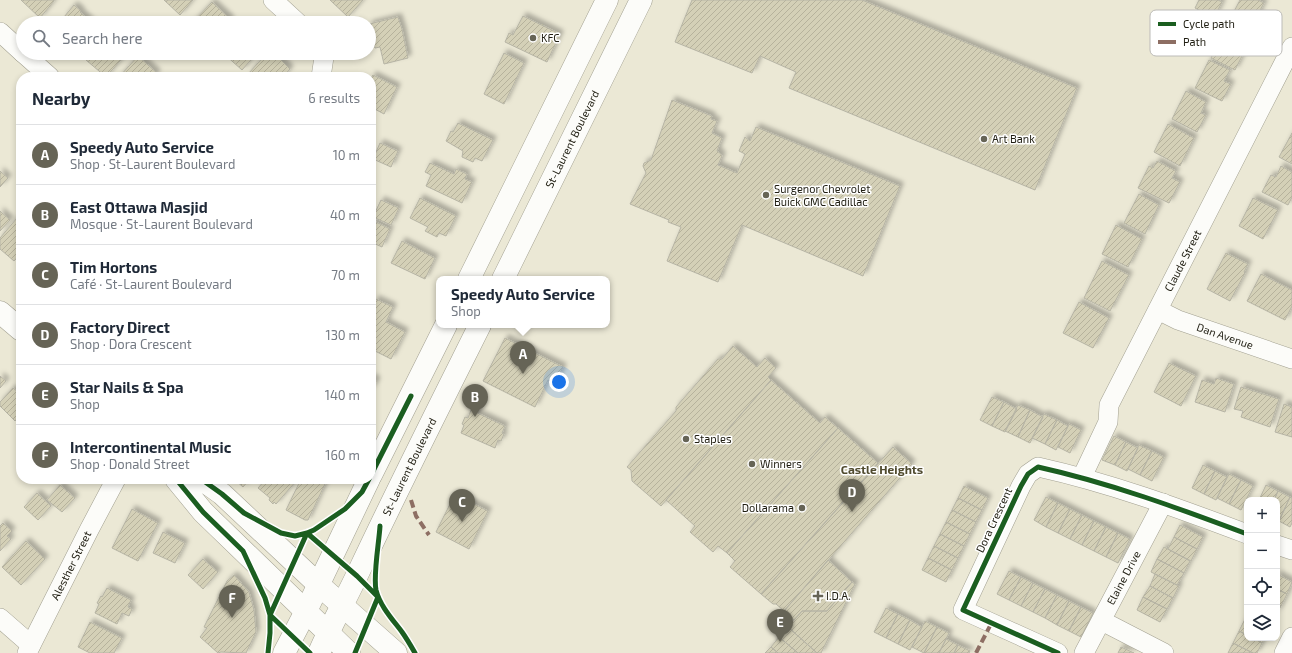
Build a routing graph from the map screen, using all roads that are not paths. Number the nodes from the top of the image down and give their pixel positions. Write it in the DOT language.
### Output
graph roads {
  1 [pos="273,0"];
  2 [pos="607,0"];
  3 [pos="641,0"];
  4 [pos="290,16"];
  5 [pos="0,32"];
  6 [pos="16,47"];
  7 [pos="1292,47"];
  8 [pos="31,60"];
  9 [pos="324,60"];
  10 [pos="44,72"];
  11 [pos="322,72"];
  12 [pos="470,276"];
  13 [pos="503,276"];
  14 [pos="1158,310"];
  15 [pos="0,312"];
  16 [pos="16,326"];
  17 [pos="444,328"];
  18 [pos="478,328"];
  19 [pos="1292,359"];
  20 [pos="376,465"];
  21 [pos="1082,477"];
  22 [pos="113,484"];
  23 [pos="180,484"];
  24 [pos="208,484"];
  25 [pos="367,484"];
  26 [pos="1163,503"];
  27 [pos="1244,533"];
  28 [pos="1280,546"];
  29 [pos="1292,550"];
  30 [pos="319,585"];
  31 [pos="342,606"];
  32 [pos="306,611"];
  33 [pos="0,618"];
  34 [pos="1102,621"];
  35 [pos="328,632"];
  36 [pos="1292,637"];
  37 [pos="29,649"];
  38 [pos="284,653"];
  39 [pos="319,653"];
  40 [pos="349,653"];
  41 [pos="396,653"];
  42 [pos="1058,653"];
  43 [pos="1084,653"];
  44 [pos="1164,653"];
  45 [pos="1284,653"];
  1 -- 4 [label="street"];
  2 -- 12 [label="main road"];
  3 -- 13 [label="main road, St-Laurent Boulevard"];
  5 -- 6 [label="street"];
  7 -- 14 [label="street, Claude Street"];
  8 -- 10 [label="street"];
  9 -- 11 [label="street"];
  14 -- 19 [label="street, Dan Avenue"];
  14 -- 21 [label="street, Claude Street"];
  15 -- 16 [label="main road"];
  17 -- 20 [label="main road"];
  18 -- 31 [label="main road, St-Laurent Boulevard"];
  21 -- 26 [label="street, Dora Crescent"];
  21 -- 42 [label="street, Dora Crescent"];
  22 -- 37 [label="street, Alesther Street"];
  23 -- 32 [label="main road"];
  24 -- 30 [label="main road"];
  25 -- 30 [label="main road"];
  26 -- 27 [label="street, Dora Crescent"];
  26 -- 34 [label="street, Elaine Drive"];
  28 -- 29 [label="street"];
  30 -- 31 [label="main road"];
  30 -- 32 [label="main road"];
  31 -- 35 [label="main road, St-Laurent Boulevard"];
  31 -- 41 [label="main road"];
  32 -- 35 [label="main road"];
  32 -- 38 [label="main road"];
  33 -- 37 [label="street"];
  34 -- 43 [label="street, Elaine Drive"];
  34 -- 44 [label="street"];
  35 -- 39 [label="main road, St-Laurent Boulevard"];
  35 -- 40 [label="main road"];
  36 -- 45 [label="street"];
}
